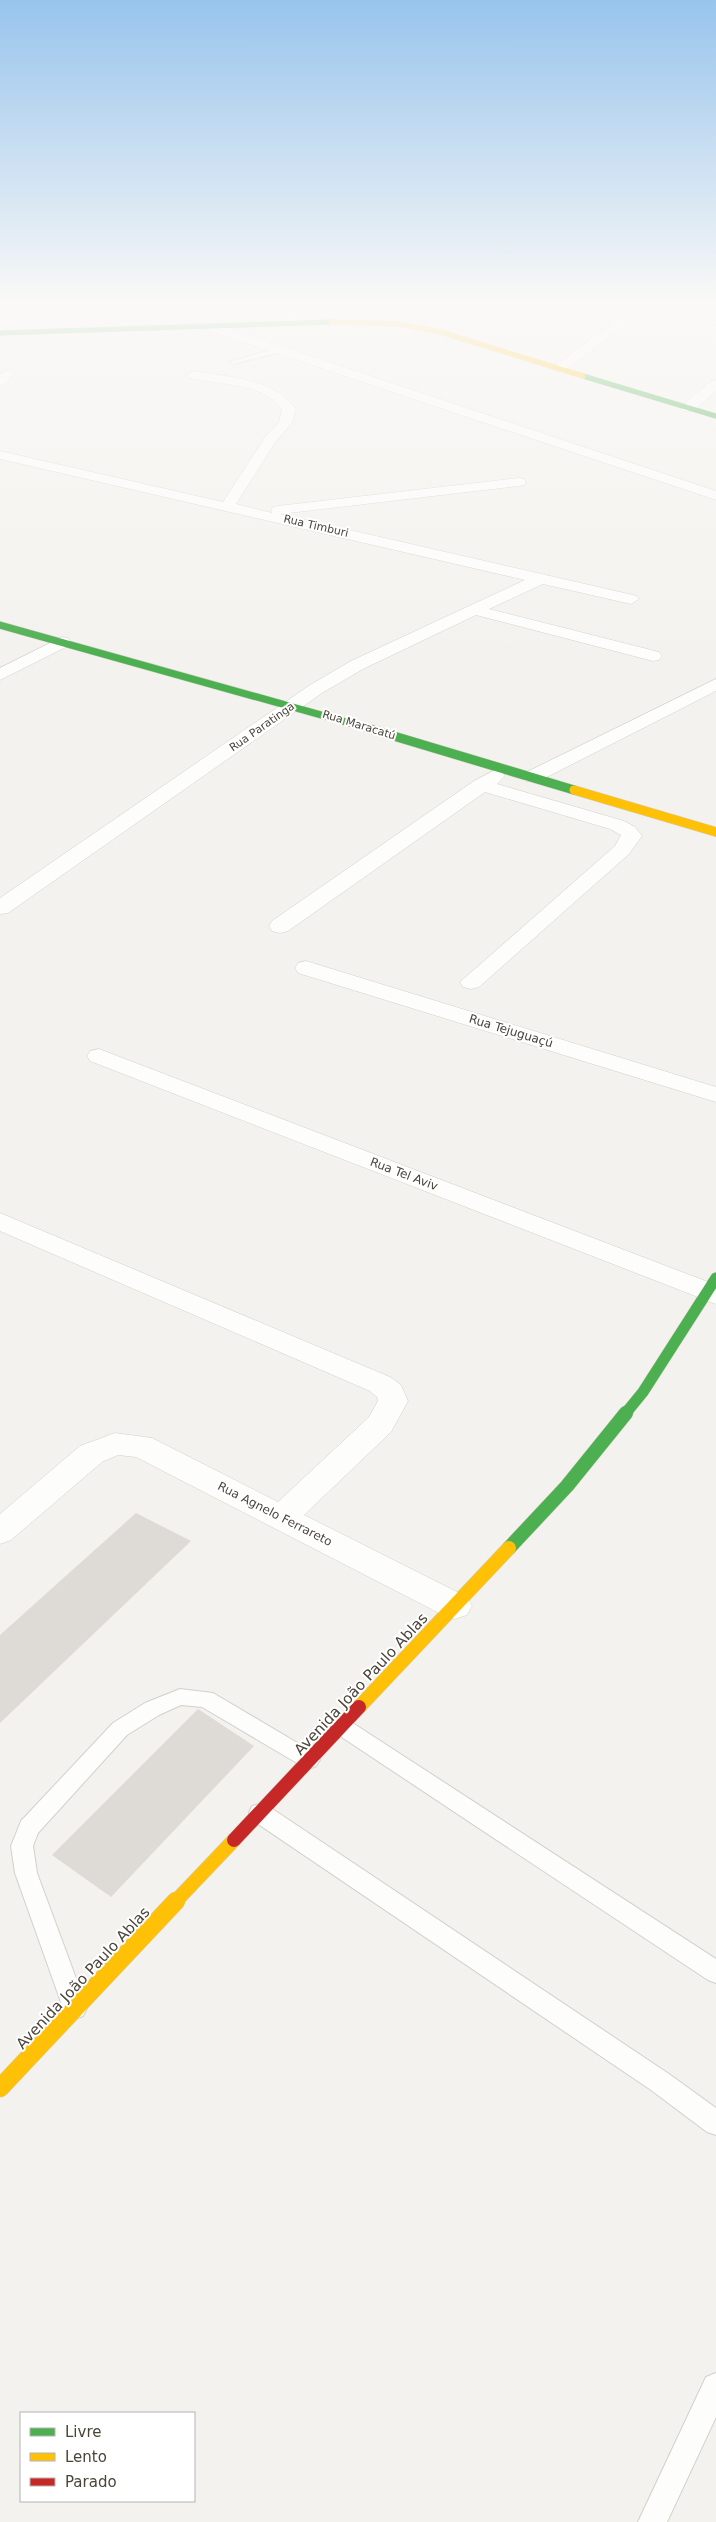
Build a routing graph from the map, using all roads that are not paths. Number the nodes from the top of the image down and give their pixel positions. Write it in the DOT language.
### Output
graph roads {
  1 [pos="285,423"];
  2 [pos="499,423"];
  3 [pos="0,455"];
  4 [pos="519,482"];
  5 [pos="716,496"];
  6 [pos="228,506"];
  7 [pos="256,512"];
  8 [pos="542,578"];
  9 [pos="631,599"];
  10 [pos="474,610"];
  11 [pos="0,625"];
  12 [pos="62,642"];
  13 [pos="653,656"];
  14 [pos="0,675"];
  15 [pos="716,684"];
  16 [pos="293,706"];
  17 [pos="504,769"];
  18 [pos="532,777"];
  19 [pos="481,785"];
  20 [pos="716,832"];
  21 [pos="0,908"];
  22 [pos="280,926"];
  23 [pos="306,968"];
  24 [pos="471,982"];
  25 [pos="99,1056"];
  26 [pos="716,1094"];
  27 [pos="0,1221"];
  28 [pos="714,1289"];
  29 [pos="282,1517"];
  30 [pos="0,1532"];
  31 [pos="455,1606"];
  32 [pos="341,1726"];
  33 [pos="309,1760"];
  34 [pos="260,1814"];
  35 [pos="716,1972"];
  36 [pos="75,2008"];
  37 [pos="0,2088"];
  38 [pos="716,2123"];
  39 [pos="716,2387"];
  40 [pos="652,2522"];
  1 -- 6 [label="street"];
  2 -- 5 [label="street"];
  3 -- 6 [label="street, Rua Timburi"];
  4 -- 7 [label="street"];
  6 -- 7 [label="street, Rua Timburi"];
  7 -- 8 [label="street, Rua Timburi"];
  8 -- 9 [label="street, Rua Timburi"];
  8 -- 10 [label="street, Rua Paratinga"];
  10 -- 13 [label="street"];
  10 -- 16 [label="street, Rua Paratinga"];
  11 -- 12 [label="street, Rua Maracatú"];
  12 -- 14 [label="street"];
  12 -- 16 [label="street, Rua Maracatú"];
  15 -- 18 [label="street"];
  16 -- 17 [label="street, Rua Maracatú"];
  16 -- 21 [label="street, Rua Paratinga"];
  17 -- 18 [label="street, Rua Maracatú"];
  17 -- 19 [label="street"];
  18 -- 20 [label="street, Rua Maracatú"];
  19 -- 22 [label="street"];
  19 -- 24 [label="street"];
  23 -- 26 [label="street, Rua Tejuguaçú"];
  25 -- 28 [label="street, Rua Tel Aviv"];
  27 -- 29 [label="street"];
  28 -- 31 [label="street, Avenida João Paulo Ablas"];
  29 -- 30 [label="street, Rua Agnelo Ferrareto"];
  29 -- 31 [label="street, Rua Agnelo Ferrareto"];
  31 -- 32 [label="street, Avenida João Paulo Ablas"];
  32 -- 33 [label="street, Avenida João Paulo Ablas"];
  32 -- 35 [label="lane"];
  33 -- 34 [label="street, Avenida João Paulo Ablas"];
  33 -- 36 [label="lane"];
  34 -- 36 [label="street, Avenida João Paulo Ablas"];
  34 -- 38 [label="lane"];
  36 -- 37 [label="street, Avenida João Paulo Ablas"];
  39 -- 40 [label="lane"];
}
